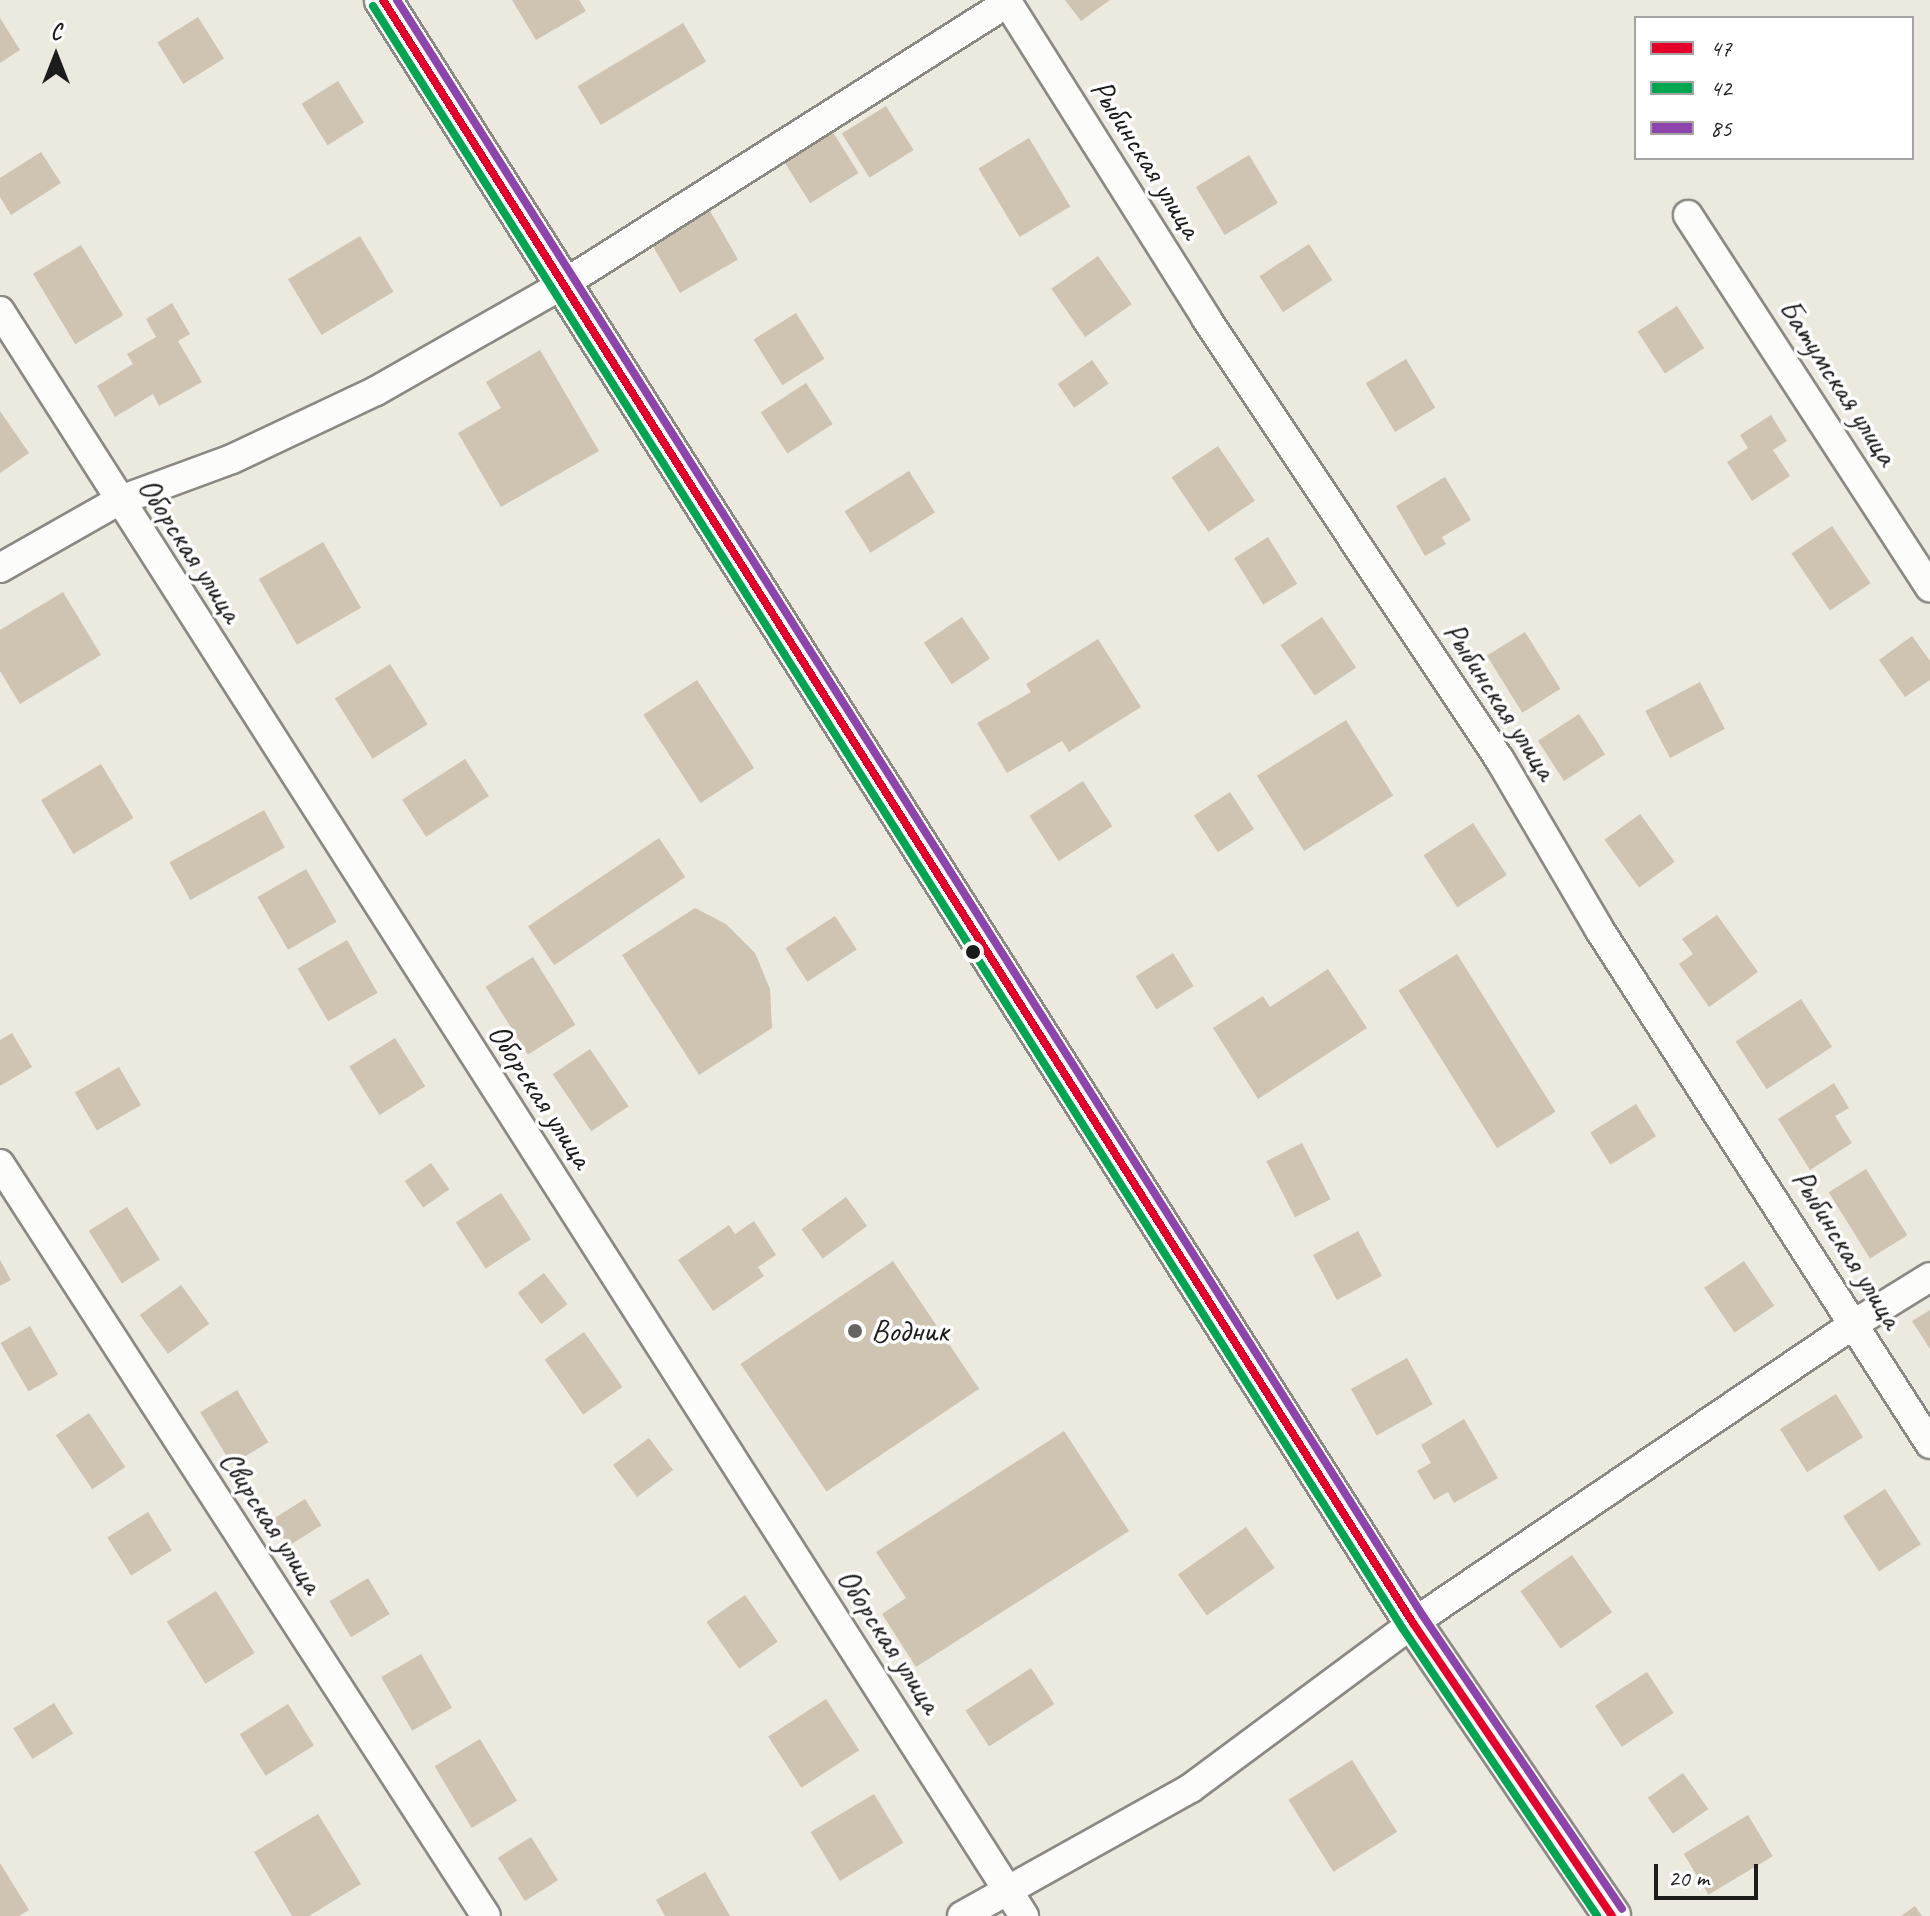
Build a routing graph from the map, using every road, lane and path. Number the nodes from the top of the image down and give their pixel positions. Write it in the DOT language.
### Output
graph roads {
  1 [pos="383,0"];
  2 [pos="1006,1"];
  3 [pos="1688,215"];
  4 [pos="562,285"];
  5 [pos="0,311"];
  6 [pos="118,501"];
  7 [pos="0,568"];
  8 [pos="1930,587"];
  9 [pos="0,1164"];
  10 [pos="1930,1277"];
  11 [pos="1854,1324"];
  12 [pos="1930,1444"];
  13 [pos="1413,1623"];
  14 [pos="1009,1892"];
  15 [pos="486,1916"];
  16 [pos="962,1916"];
  17 [pos="1024,1916"];
  18 [pos="1612,1916"];
  1 -- 4 [label="street"];
  2 -- 4 [label="street"];
  2 -- 11 [label="street, Рыбинская улица"];
  3 -- 8 [label="street, Батумская улица"];
  4 -- 6 [label="street"];
  4 -- 13 [label="street"];
  5 -- 6 [label="street, Оборская улица"];
  6 -- 7 [label="street"];
  6 -- 14 [label="street, Оборская улица"];
  9 -- 15 [label="street, Свирская улица"];
  10 -- 11 [label="street"];
  11 -- 12 [label="street, Рыбинская улица"];
  11 -- 13 [label="street"];
  13 -- 14 [label="street"];
  13 -- 18 [label="street"];
  14 -- 16 [label="street"];
  14 -- 17 [label="street, Оборская улица"];
}
